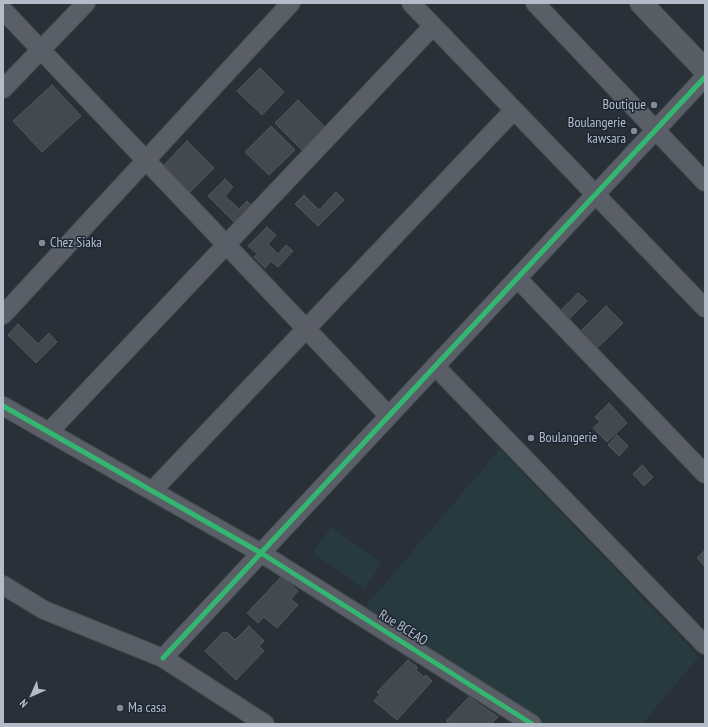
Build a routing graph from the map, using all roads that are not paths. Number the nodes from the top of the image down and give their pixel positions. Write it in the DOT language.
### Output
graph roads {
  1 [pos="86,3"];
  2 [pos="291,3"];
  3 [pos="411,3"];
  4 [pos="535,3"];
  5 [pos="641,3"];
  6 [pos="3,10"];
  7 [pos="433,26"];
  8 [pos="41,50"];
  9 [pos="705,70"];
  10 [pos="705,77"];
  11 [pos="3,89"];
  12 [pos="514,110"];
  13 [pos="656,130"];
  14 [pos="146,160"];
  15 [pos="705,182"];
  16 [pos="596,194"];
  17 [pos="226,245"];
  18 [pos="517,278"];
  19 [pos="705,308"];
  20 [pos="3,315"];
  21 [pos="306,329"];
  22 [pos="435,366"];
  23 [pos="3,406"];
  24 [pos="389,416"];
  25 [pos="49,432"];
  26 [pos="705,474"];
  27 [pos="152,491"];
  28 [pos="261,553"];
  29 [pos="3,585"];
  30 [pos="705,645"];
  31 [pos="163,658"];
  32 [pos="265,724"];
  33 [pos="532,724"];
  1 -- 8 [label="street"];
  2 -- 14 [label="street"];
  3 -- 7 [label="street"];
  4 -- 13 [label="street"];
  5 -- 9 [label="street"];
  6 -- 8 [label="street"];
  7 -- 12 [label="street"];
  7 -- 17 [label="street"];
  8 -- 11 [label="street"];
  8 -- 14 [label="street"];
  10 -- 13 [label="street"];
  12 -- 16 [label="street"];
  12 -- 21 [label="street"];
  13 -- 15 [label="street"];
  13 -- 16 [label="street"];
  14 -- 17 [label="street"];
  14 -- 20 [label="street"];
  16 -- 18 [label="street"];
  16 -- 19 [label="street"];
  17 -- 21 [label="street"];
  17 -- 25 [label="street"];
  18 -- 22 [label="street"];
  18 -- 26 [label="street"];
  21 -- 24 [label="street"];
  21 -- 27 [label="street"];
  22 -- 24 [label="street"];
  22 -- 30 [label="street"];
  23 -- 25 [label="street, Rue BCEAO"];
  24 -- 28 [label="street"];
  25 -- 27 [label="street, Rue BCEAO"];
  27 -- 28 [label="street, Rue BCEAO"];
  28 -- 31 [label="street"];
  28 -- 33 [label="street, Rue BCEAO"];
  29 -- 31 [label="street"];
  31 -- 32 [label="street"];
}
